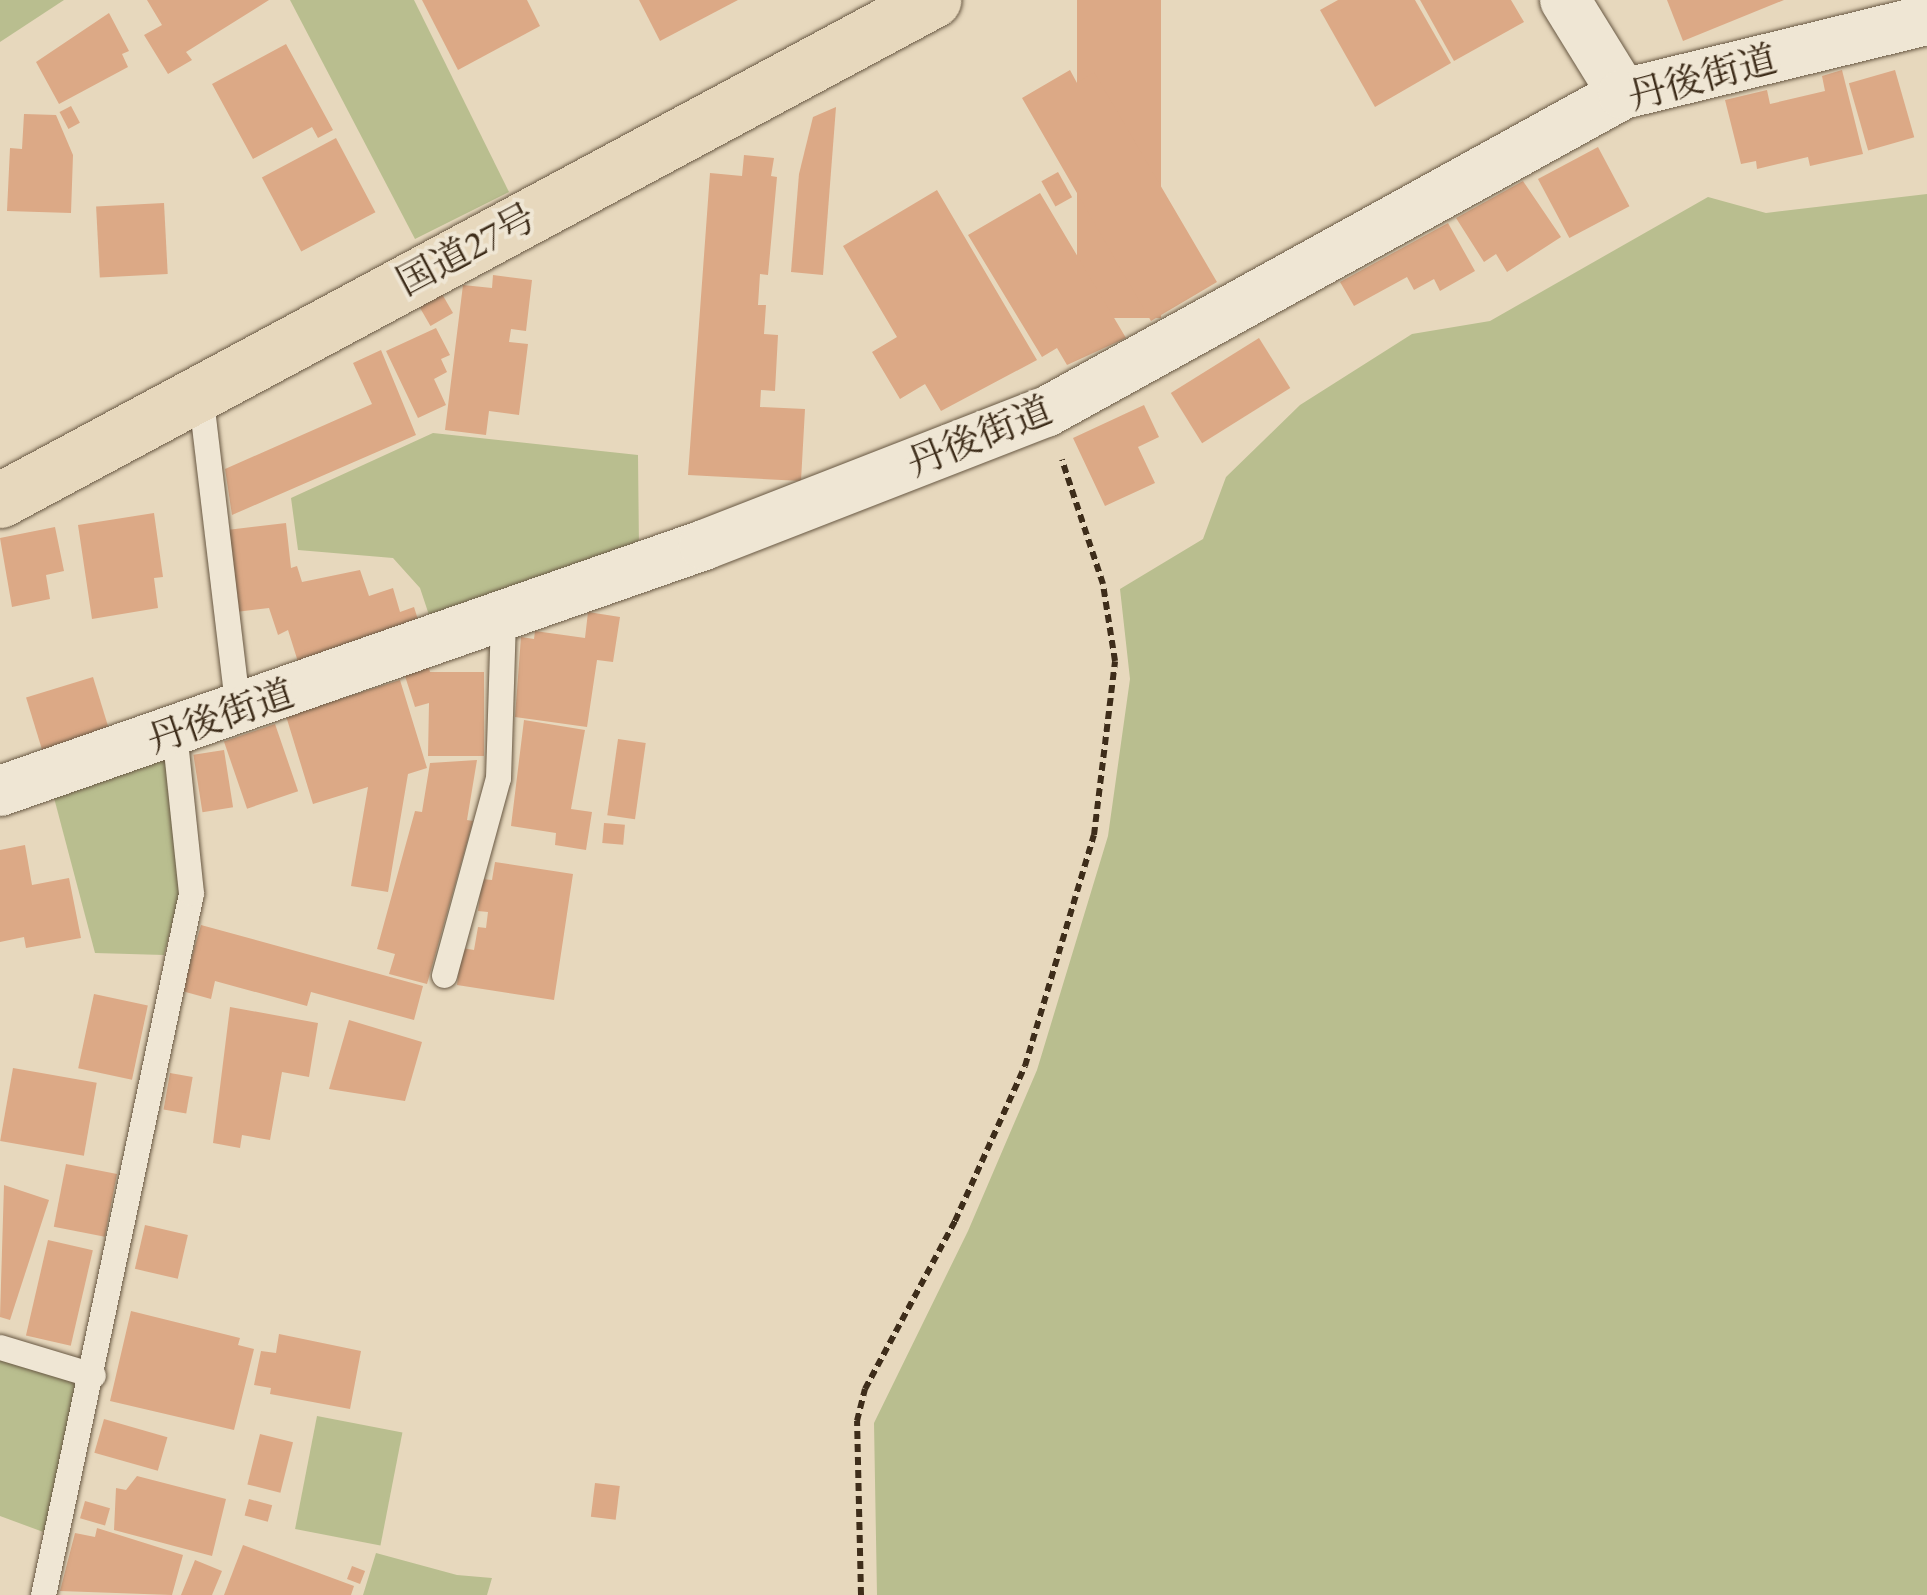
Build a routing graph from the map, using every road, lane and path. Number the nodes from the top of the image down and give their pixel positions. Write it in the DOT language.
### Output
graph roads {
  1 [pos="934,0"];
  2 [pos="1566,0"];
  3 [pos="1927,20"];
  4 [pos="1623,94"];
  5 [pos="200,390"];
  6 [pos="1046,412"];
  7 [pos="0,500"];
  8 [pos="503,616"];
  9 [pos="238,710"];
  10 [pos="174,732"];
  11 [pos="0,791"];
  12 [pos="444,975"];
  13 [pos="0,1347"];
  14 [pos="93,1376"];
  15 [pos="43,1595"];
  16 [pos="861,1595"];
  1 -- 5 [label="highway, 国道27号"];
  2 -- 4 [label="street"];
  3 -- 4 [label="street, 丹後街道"];
  4 -- 6 [label="street, 丹後街道"];
  5 -- 7 [label="highway, 国道27号"];
  5 -- 9 [label="lane"];
  6 -- 8 [label="street, 丹後街道"];
  6 -- 16 [label="path"];
  8 -- 9 [label="street, 丹後街道"];
  8 -- 12 [label="lane"];
  9 -- 10 [label="street, 丹後街道"];
  10 -- 11 [label="street, 丹後街道"];
  10 -- 14 [label="lane"];
  13 -- 14 [label="lane"];
  14 -- 15 [label="lane"];
}
